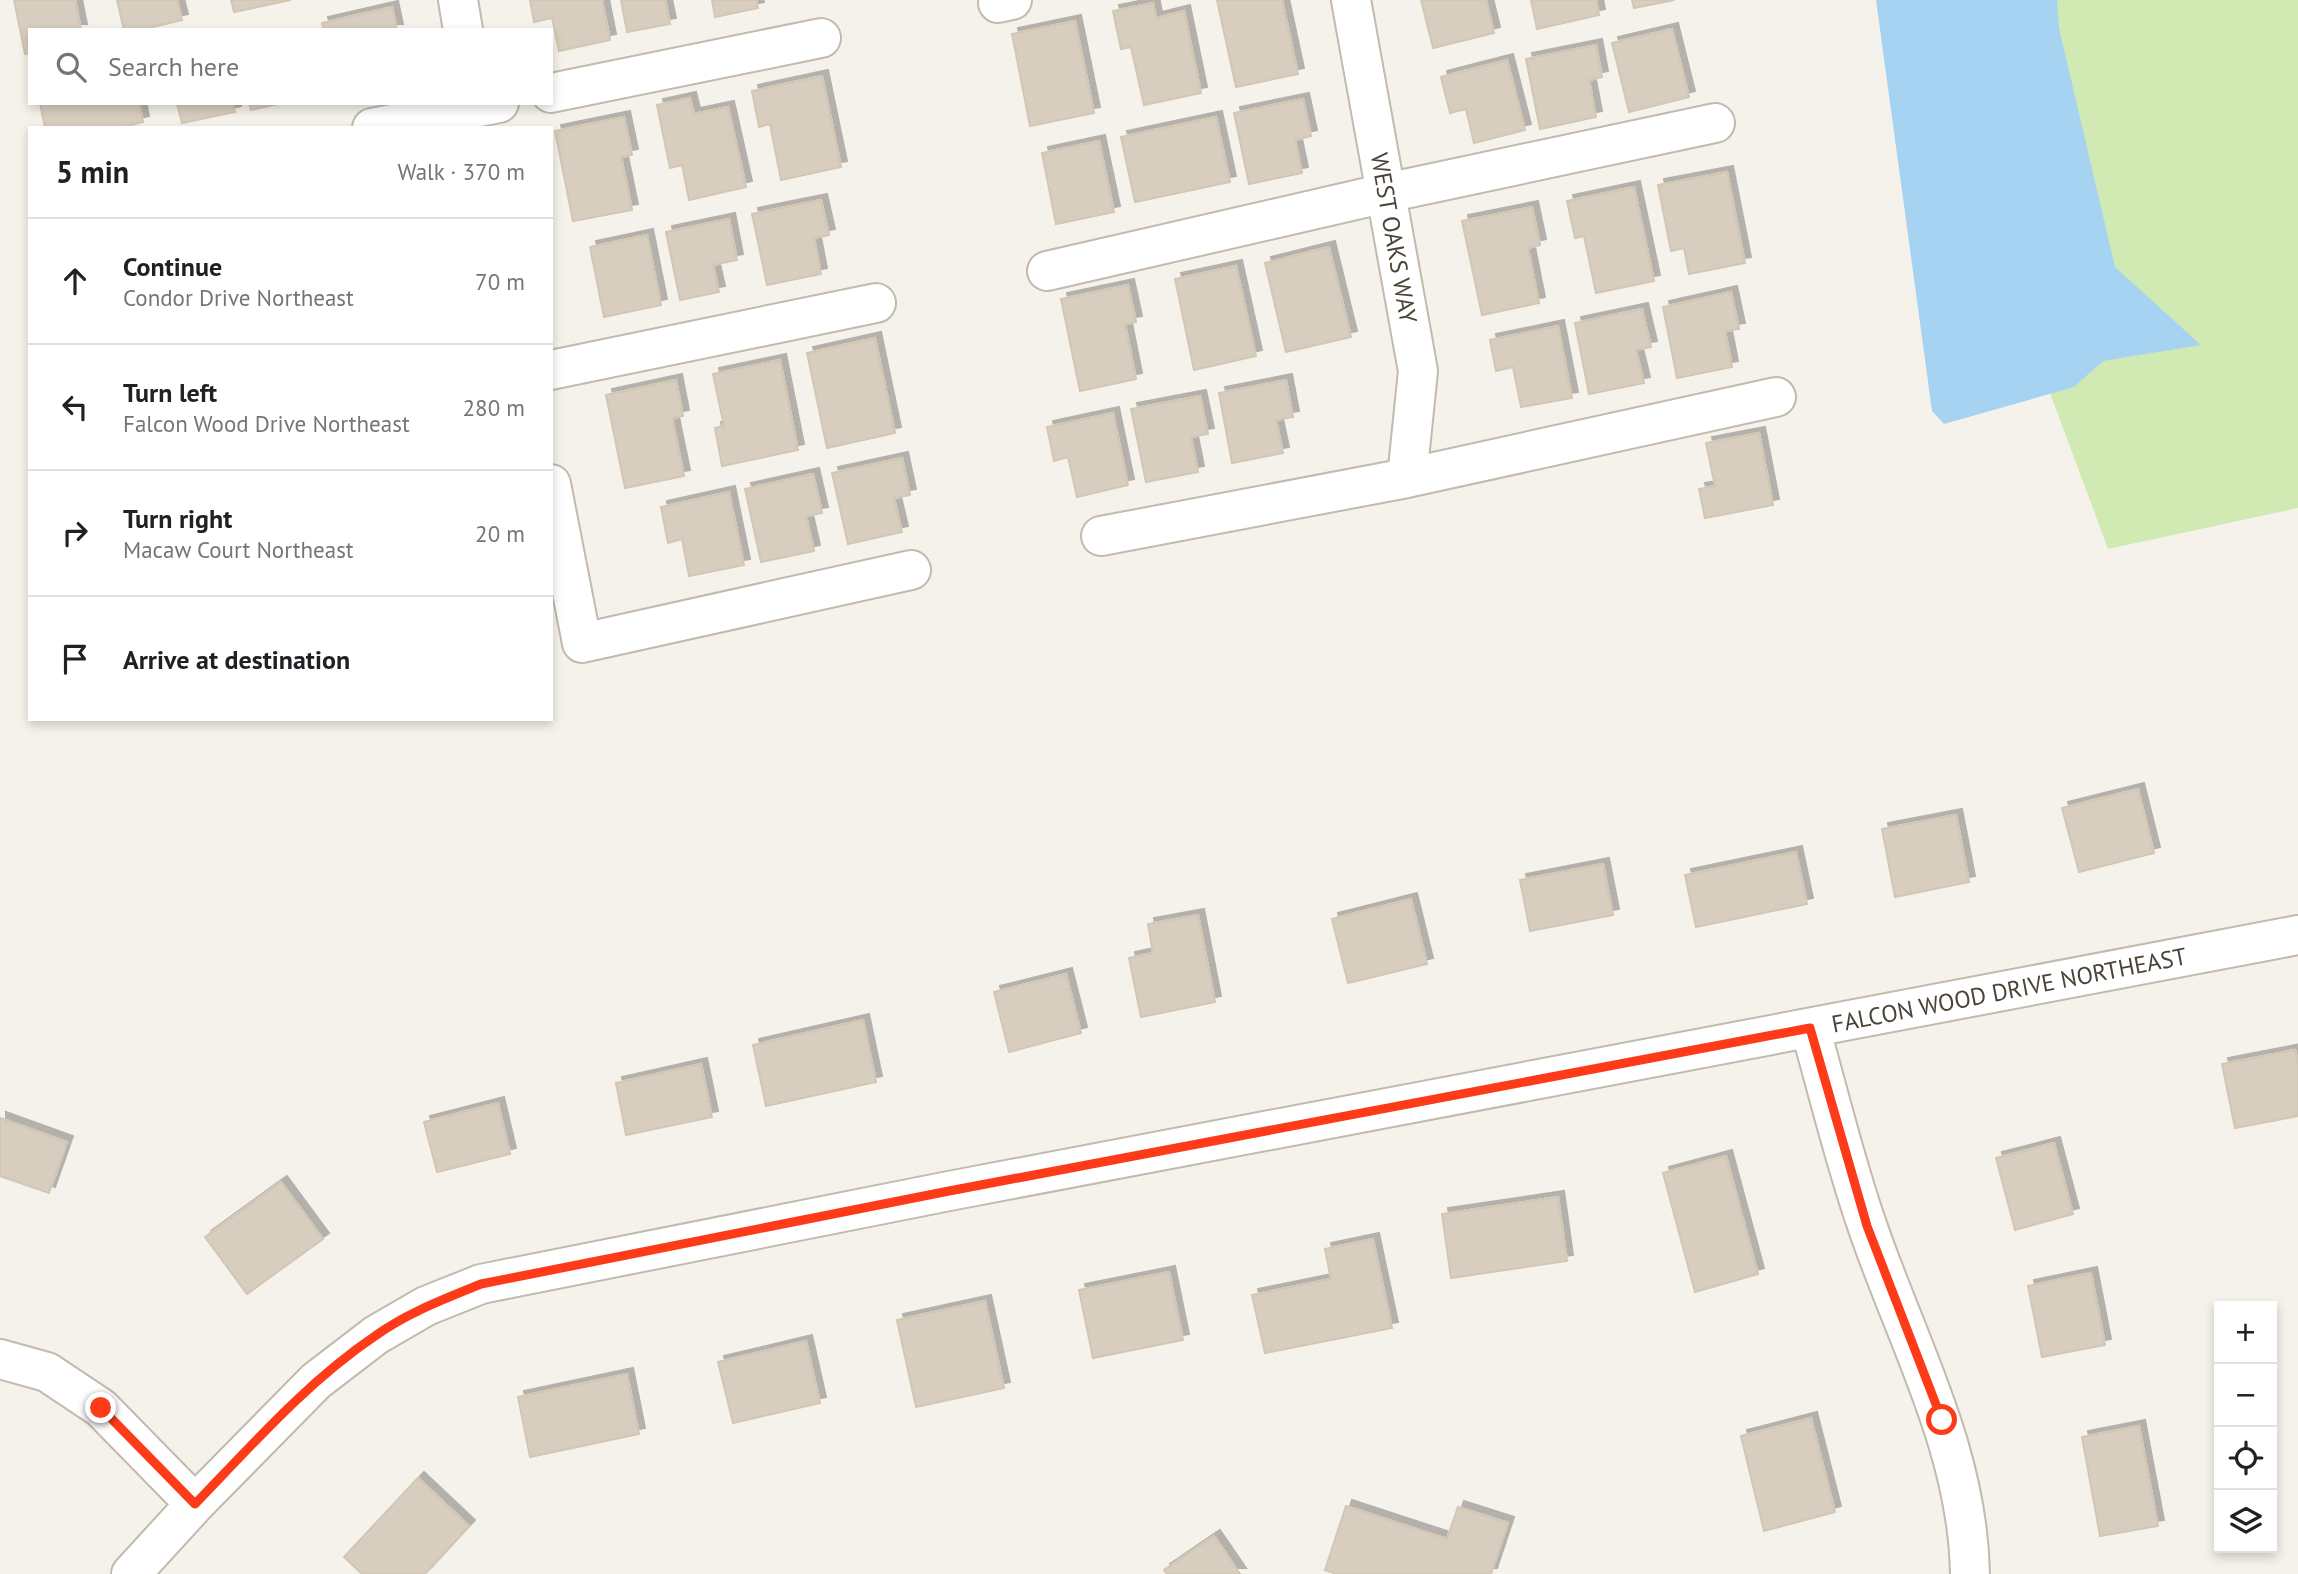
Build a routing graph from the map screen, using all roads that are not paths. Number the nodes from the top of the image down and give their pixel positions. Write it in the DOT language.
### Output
graph roads {
  1 [pos="458,0"];
  2 [pos="1351,0"];
  3 [pos="463,28"];
  4 [pos="821,38"];
  5 [pos="553,93"];
  6 [pos="484,110"];
  7 [pos="1716,123"];
  8 [pos="384,126"];
  9 [pos="1386,193"];
  10 [pos="1047,271"];
  11 [pos="876,303"];
  12 [pos="553,370"];
  13 [pos="1776,397"];
  14 [pos="1407,478"];
  15 [pos="553,494"];
  16 [pos="1101,536"];
  17 [pos="911,570"];
  18 [pos="2298,935"];
  19 [pos="1810,1028"];
  20 [pos="0,1359"];
  21 [pos="195,1504"];
  22 [pos="131,1574"];
  23 [pos="1970,1574"];
  1 -- 3 [label="street"];
  2 -- 9 [label="street, WEST OAKS WAY"];
  4 -- 5 [label="street"];
  6 -- 8 [label="street"];
  7 -- 9 [label="street"];
  9 -- 10 [label="street"];
  9 -- 14 [label="street, WEST OAKS WAY"];
  11 -- 12 [label="street"];
  13 -- 14 [label="street"];
  14 -- 16 [label="street"];
  15 -- 17 [label="street"];
  18 -- 19 [label="street, FALCON WOOD DRIVE NORTHEAST"];
  19 -- 21 [label="street, FALCON WOOD DRIVE NORTHEAST"];
  19 -- 23 [label="street"];
  20 -- 21 [label="street"];
  21 -- 22 [label="street, FALCON WOOD DRIVE NORTHEAST"];
}
